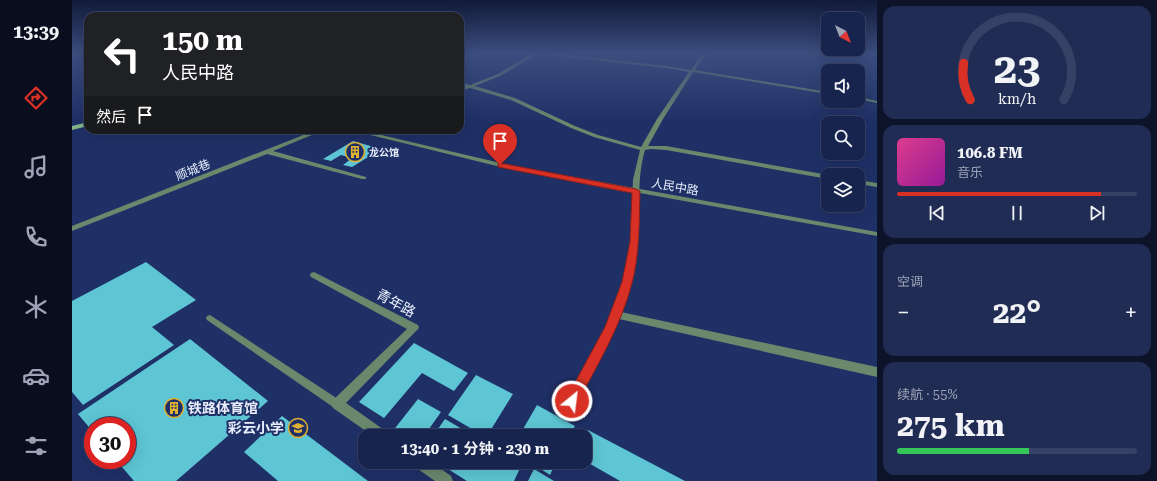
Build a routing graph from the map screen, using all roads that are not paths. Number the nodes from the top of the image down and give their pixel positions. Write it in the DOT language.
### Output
graph roads {
  1 [pos="498,75"];
  2 [pos="689,75"];
  3 [pos="719,75"];
  4 [pos="464,84"];
  5 [pos="471,86"];
  6 [pos="464,89"];
  7 [pos="821,92"];
  8 [pos="865,99"];
  9 [pos="877,102"];
  10 [pos="84,121"];
  11 [pos="72,124"];
  12 [pos="84,125"];
  13 [pos="72,128"];
  14 [pos="311,134"];
  15 [pos="370,134"];
  16 [pos="643,149"];
  17 [pos="268,152"];
  18 [pos="821,176"];
  19 [pos="364,178"];
  20 [pos="865,183"];
  21 [pos="877,185"];
  22 [pos="636,191"];
  23 [pos="72,229"];
  24 [pos="877,234"];
  25 [pos="314,275"];
  26 [pos="616,315"];
  27 [pos="210,318"];
  28 [pos="877,372"];
  29 [pos="572,401"];
  30 [pos="337,404"];
  31 [pos="373,429"];
  32 [pos="430,469"];
  33 [pos="446,481"];
  1 -- 5 [label="street"];
  2 -- 16 [label="street"];
  3 -- 7 [label="street"];
  4 -- 5 [label="street"];
  5 -- 6 [label="street"];
  5 -- 16 [label="street"];
  8 -- 9 [label="street"];
  10 -- 11 [label="main road"];
  12 -- 13 [label="main road"];
  14 -- 17 [label="street, 顺城巷"];
  15 -- 22 [label="street, 人民中路"];
  16 -- 18 [label="street"];
  16 -- 22 [label="street"];
  17 -- 19 [label="street"];
  17 -- 23 [label="street, 顺城巷"];
  20 -- 21 [label="street"];
  22 -- 24 [label="street, 人民中路"];
  22 -- 26 [label="street"];
  25 -- 30 [label="street, 青年路"];
  26 -- 28 [label="street"];
  26 -- 29 [label="street"];
  27 -- 30 [label="lane"];
  30 -- 31 [label="street"];
  32 -- 33 [label="street"];
}
